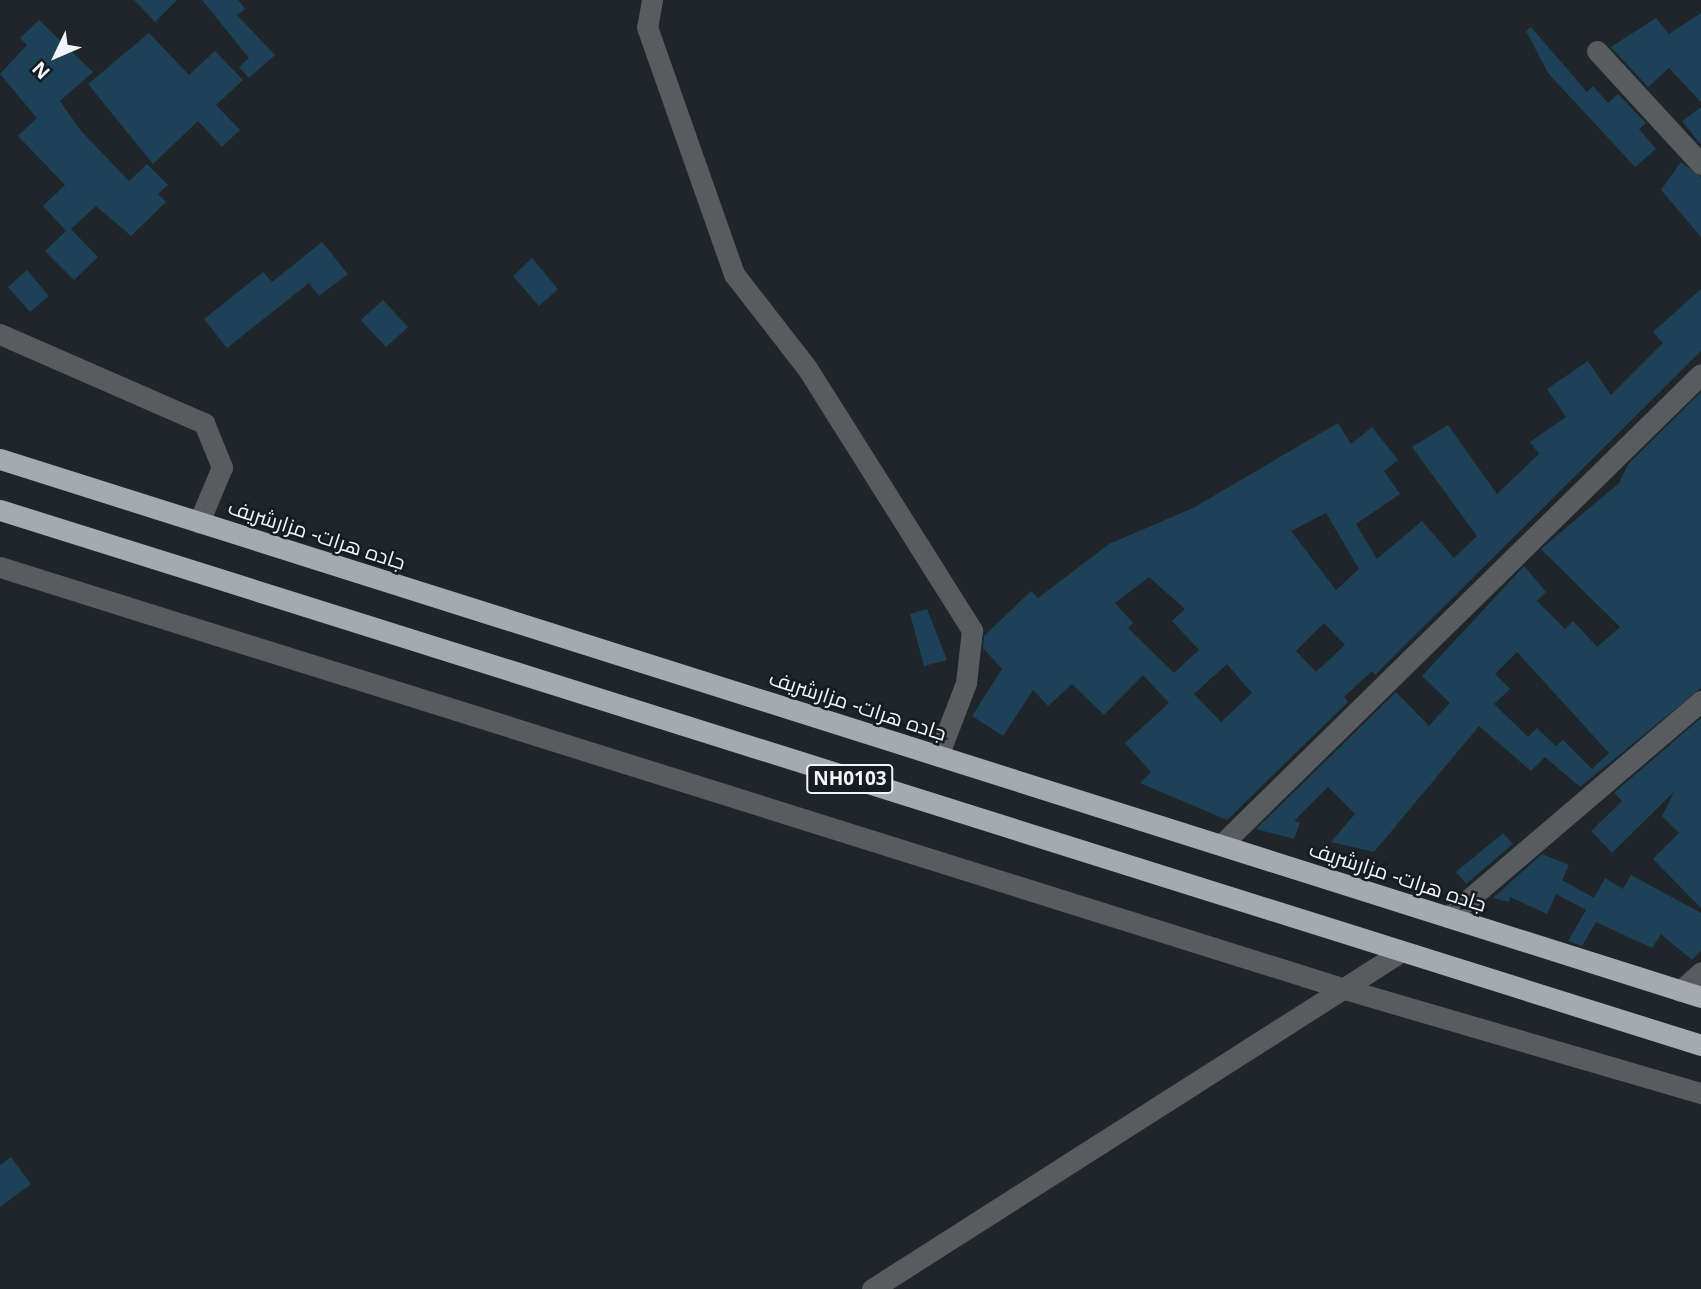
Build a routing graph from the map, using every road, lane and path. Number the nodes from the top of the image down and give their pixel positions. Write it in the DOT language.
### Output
graph roads {
  1 [pos="652,0"];
  2 [pos="1597,51"];
  3 [pos="1701,164"];
  4 [pos="0,334"];
  5 [pos="1701,374"];
  6 [pos="0,459"];
  7 [pos="0,510"];
  8 [pos="199,522"];
  9 [pos="0,567"];
  10 [pos="1701,701"];
  11 [pos="938,756"];
  12 [pos="1221,845"];
  13 [pos="1448,917"];
  14 [pos="1399,953"];
  15 [pos="1701,972"];
  16 [pos="1349,990"];
  17 [pos="1680,990"];
  18 [pos="1701,997"];
  19 [pos="1701,1045"];
  20 [pos="1701,1093"];
  21 [pos="872,1289"];
  1 -- 11 [label="street"];
  2 -- 3 [label="street"];
  4 -- 8 [label="street"];
  5 -- 12 [label="street"];
  6 -- 8 [label="highway, جاده هرات- مزارشریف"];
  7 -- 14 [label="highway, NH0103"];
  8 -- 11 [label="highway, جاده هرات- مزارشریف"];
  9 -- 16 [label="street"];
  10 -- 13 [label="street"];
  11 -- 12 [label="highway, جاده هرات- مزارشریف"];
  12 -- 13 [label="highway, جاده هرات- مزارشریف"];
  13 -- 17 [label="highway, جاده هرات- مزارشریف"];
  14 -- 16 [label="street"];
  14 -- 19 [label="highway, NH0103"];
  15 -- 17 [label="street"];
  16 -- 20 [label="street"];
  16 -- 21 [label="street"];
  17 -- 18 [label="highway, جاده هرات- مزارشریف"];
}
